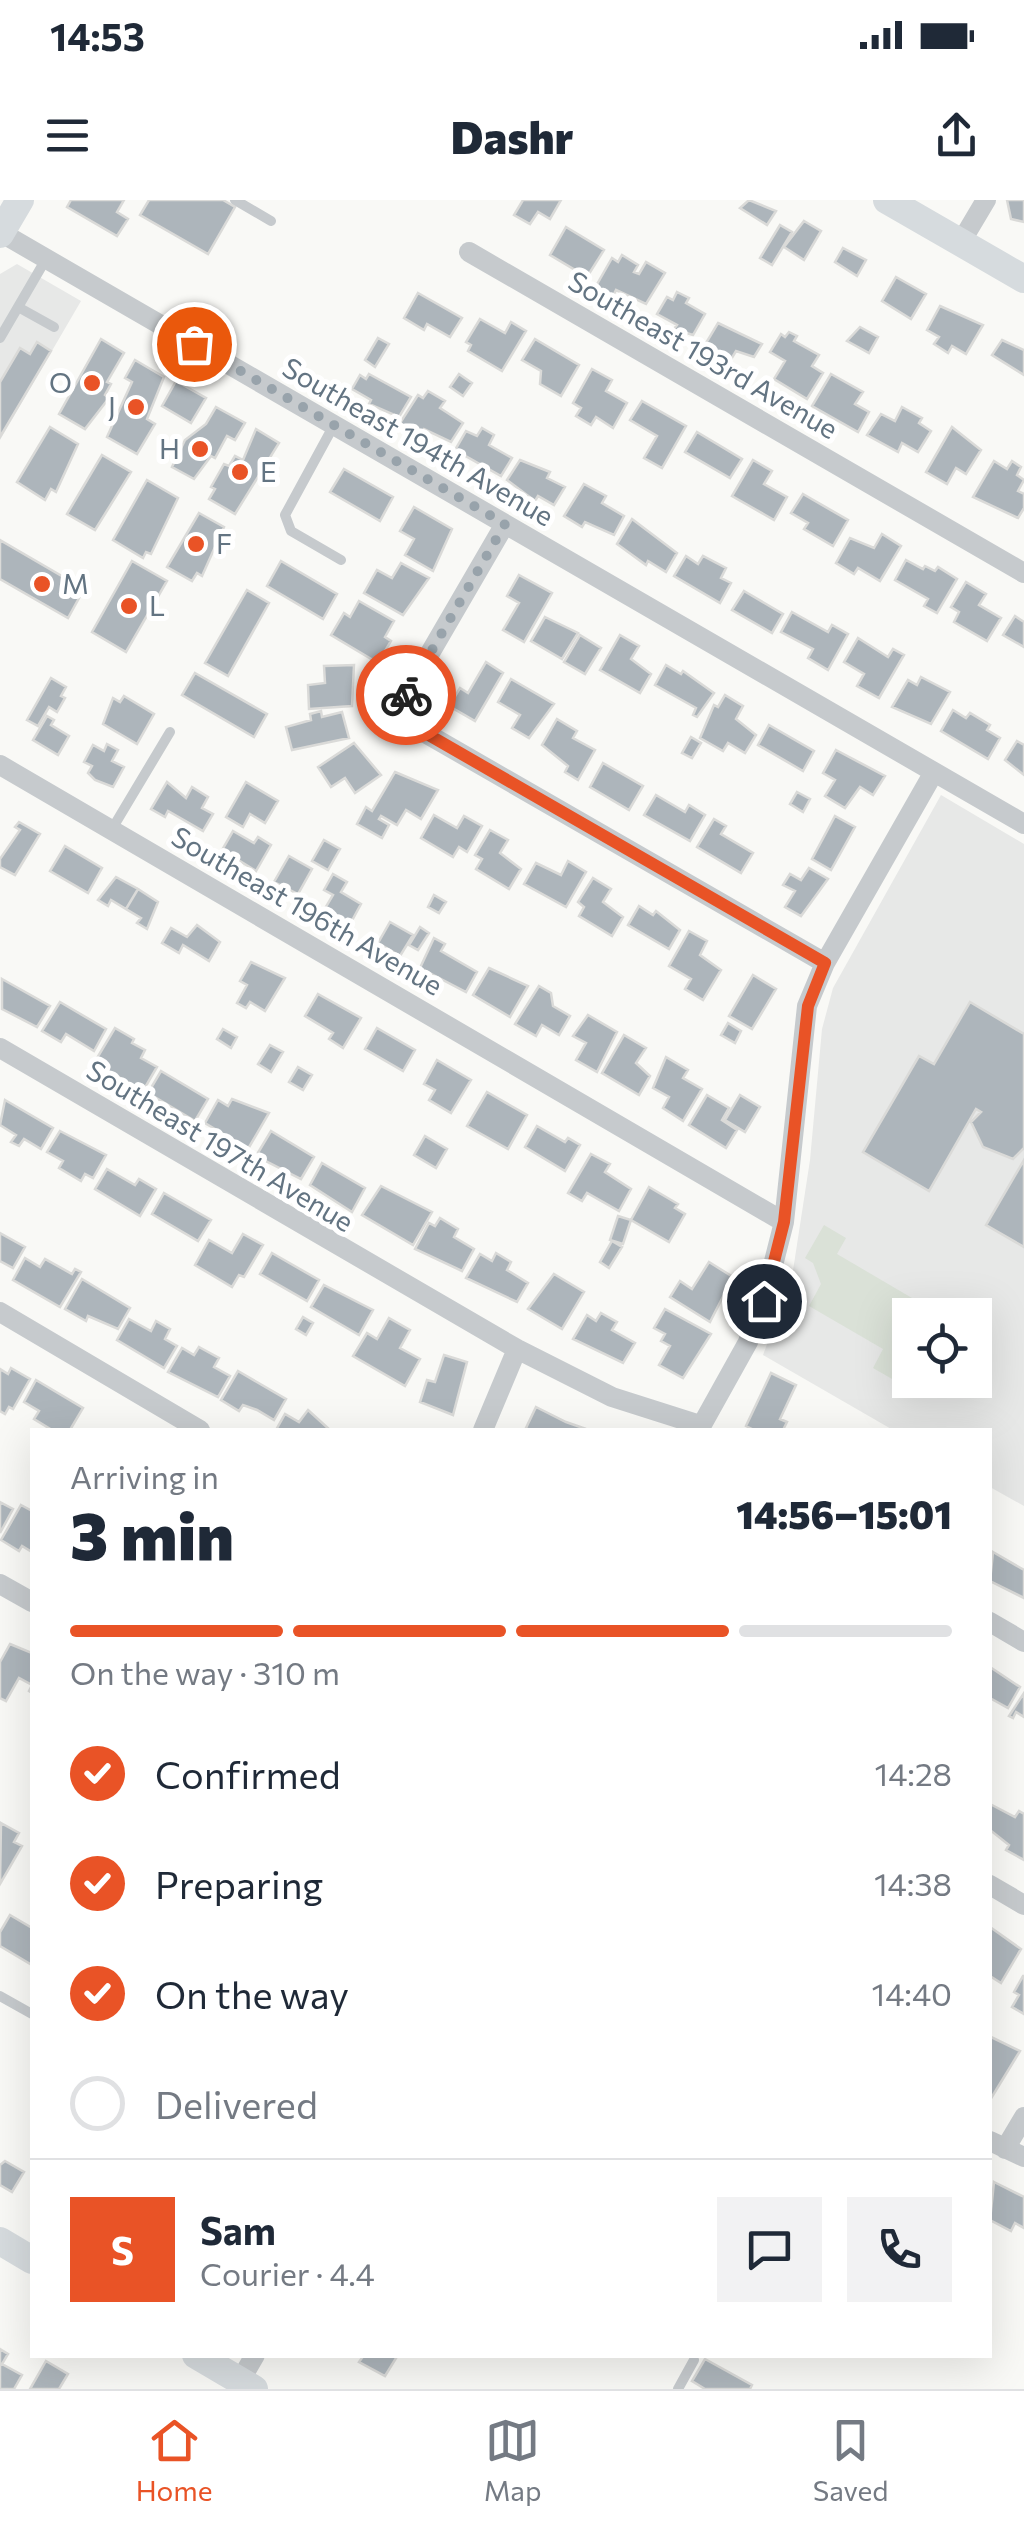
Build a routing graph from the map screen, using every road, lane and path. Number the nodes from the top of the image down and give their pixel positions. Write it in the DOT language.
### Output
graph roads {
  1 [pos="20,200"];
  2 [pos="235,200"];
  3 [pos="888,200"];
  4 [pos="986,200"];
  5 [pos="270,221"];
  6 [pos="0,233"];
  7 [pos="961,242"];
  8 [pos="470,252"];
  9 [pos="46,258"];
  10 [pos="1024,279"];
  11 [pos="18,306"];
  12 [pos="54,327"];
  13 [pos="0,338"];
  14 [pos="334,426"];
  15 [pos="505,524"];
  16 [pos="342,560"];
  17 [pos="1024,573"];
  18 [pos="170,732"];
  19 [pos="0,764"];
  20 [pos="934,772"];
  21 [pos="1024,824"];
  22 [pos="112,829"];
  23 [pos="825,963"];
  24 [pos="0,1048"];
  25 [pos="784,1222"];
  26 [pos="0,1312"];
  27 [pos="517,1348"];
  28 [pos="197,1428"];
  29 [pos="483,1428"];
  30 [pos="700,1428"];
  31 [pos="0,1584"];
  32 [pos="30,1601"];
  33 [pos="992,1623"];
  34 [pos="1024,1642"];
  35 [pos="992,1886"];
  36 [pos="1024,1905"];
  37 [pos="0,1996"];
  38 [pos="30,2013"];
  39 [pos="1024,2116"];
  40 [pos="1006,2149"];
  41 [pos="0,2241"];
  42 [pos="30,2259"];
  43 [pos="203,2358"];
  44 [pos="253,2358"];
  45 [pos="694,2360"];
  46 [pos="247,2385"];
  47 [pos="678,2389"];
  1 -- 6 [label="street"];
  2 -- 5 [label="lane"];
  3 -- 7 [label="street"];
  4 -- 7 [label="street"];
  6 -- 9 [label="street, Southeast 194th Avenue"];
  7 -- 10 [label="street"];
  8 -- 17 [label="street, Southeast 193rd Avenue"];
  9 -- 11 [label="lane"];
  9 -- 14 [label="street, Southeast 194th Avenue"];
  11 -- 12 [label="lane"];
  11 -- 13 [label="lane"];
  14 -- 15 [label="street, Southeast 194th Avenue"];
  14 -- 16 [label="lane"];
  15 -- 20 [label="street, Southeast 194th Avenue"];
  15 -- 23 [label="street"];
  18 -- 22 [label="lane"];
  19 -- 22 [label="street, Southeast 196th Avenue"];
  20 -- 21 [label="street, Southeast 194th Avenue"];
  20 -- 23 [label="street"];
  22 -- 25 [label="street, Southeast 196th Avenue"];
  23 -- 25 [label="street"];
  24 -- 27 [label="street, Southeast 197th Avenue"];
  25 -- 30 [label="street"];
  26 -- 28 [label="street"];
  27 -- 29 [label="street"];
  27 -- 30 [label="street, Southeast 197th Avenue"];
  31 -- 32 [label="street"];
  33 -- 34 [label="street"];
  35 -- 36 [label="street"];
  37 -- 38 [label="lane"];
  39 -- 40 [label="street"];
  41 -- 42 [label="street"];
  43 -- 46 [label="street"];
  44 -- 46 [label="street"];
  45 -- 47 [label="lane"];
}
